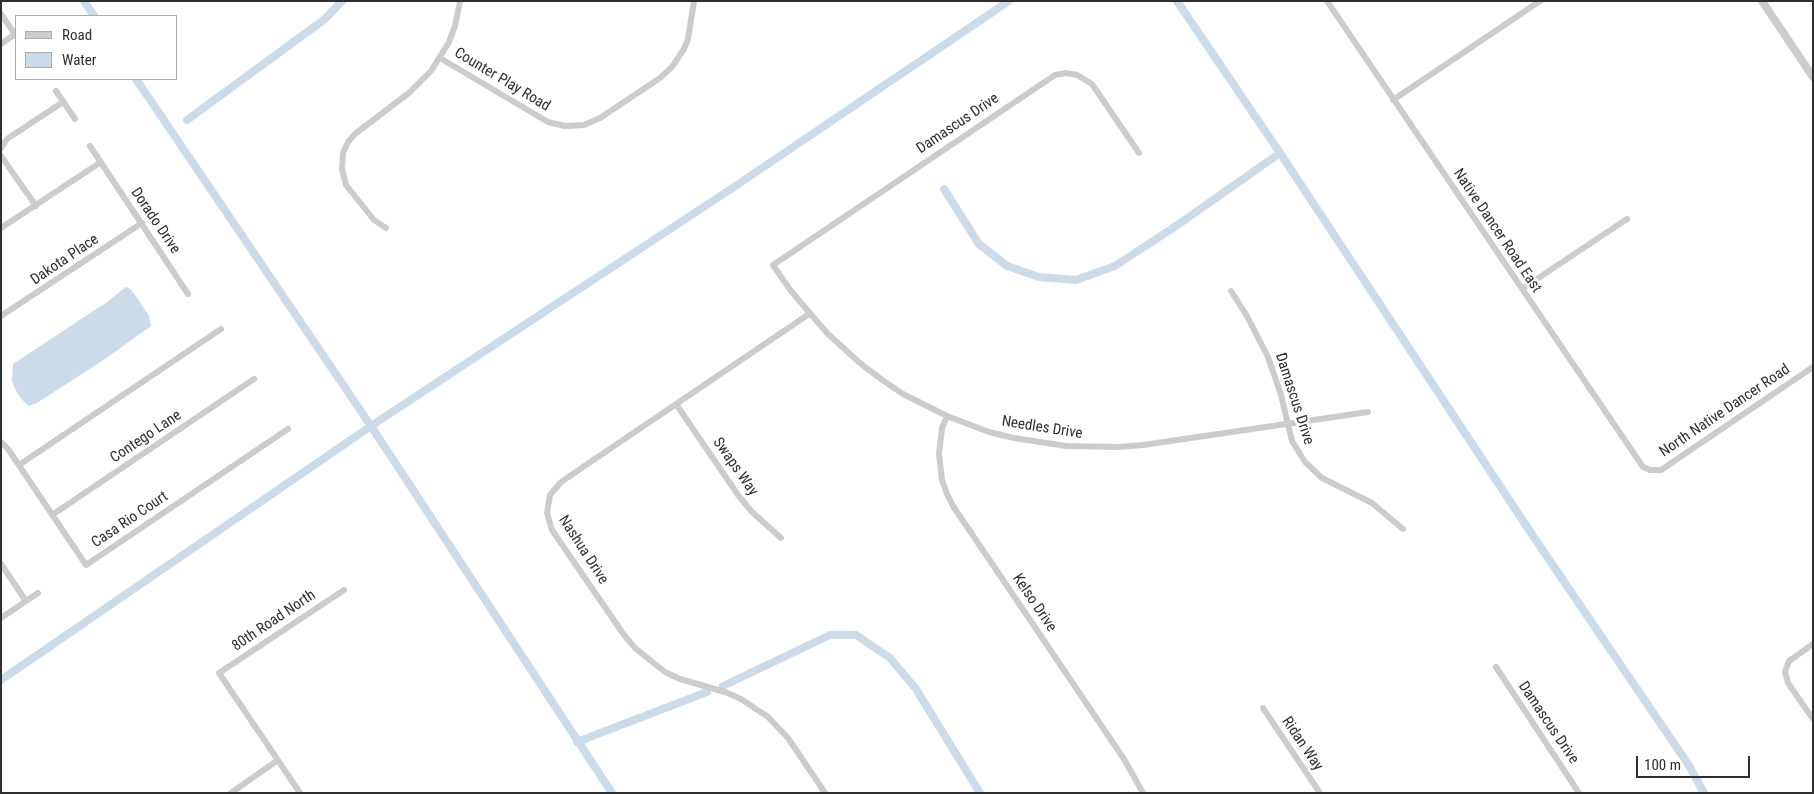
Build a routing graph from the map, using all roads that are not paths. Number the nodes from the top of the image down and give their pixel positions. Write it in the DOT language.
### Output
graph roads {
  1 [pos="460,1"];
  2 [pos="694,1"];
  3 [pos="1327,1"];
  4 [pos="1540,1"];
  5 [pos="1762,1"];
  6 [pos="1,14"];
  7 [pos="15,34"];
  8 [pos="15,36"];
  9 [pos="1,44"];
  10 [pos="440,58"];
  11 [pos="1813,78"];
  12 [pos="56,91"];
  13 [pos="1394,100"];
  14 [pos="63,102"];
  15 [pos="75,119"];
  16 [pos="90,146"];
  17 [pos="1,148"];
  18 [pos="1139,154"];
  19 [pos="1,156"];
  20 [pos="101,162"];
  21 [pos="36,206"];
  22 [pos="1627,219"];
  23 [pos="142,223"];
  24 [pos="1,228"];
  25 [pos="386,228"];
  26 [pos="773,265"];
  27 [pos="1522,289"];
  28 [pos="1231,291"];
  29 [pos="188,294"];
  30 [pos="809,314"];
  31 [pos="1,316"];
  32 [pos="220,329"];
  33 [pos="1813,367"];
  34 [pos="254,379"];
  35 [pos="676,404"];
  36 [pos="1368,412"];
  37 [pos="947,416"];
  38 [pos="1287,424"];
  39 [pos="288,429"];
  40 [pos="1,442"];
  41 [pos="19,465"];
  42 [pos="1650,470"];
  43 [pos="52,515"];
  44 [pos="1403,528"];
  45 [pos="781,538"];
  46 [pos="1,564"];
  47 [pos="344,590"];
  48 [pos="38,593"];
  49 [pos="26,601"];
  50 [pos="1,618"];
  51 [pos="1813,644"];
  52 [pos="1496,668"];
  53 [pos="1263,708"];
  54 [pos="1813,719"];
  55 [pos="278,760"];
  56 [pos="231,793"];
  57 [pos="300,793"];
  58 [pos="825,793"];
  59 [pos="1143,793"];
  60 [pos="1320,793"];
  61 [pos="1579,793"];
  1 -- 10 [label="street"];
  2 -- 10 [label="street, Counter Play Road"];
  3 -- 13 [label="street, Native Dancer Road East"];
  4 -- 13 [label="street"];
  5 -- 11 [label="street"];
  6 -- 7 [label="street"];
  8 -- 9 [label="street"];
  10 -- 25 [label="street"];
  12 -- 14 [label="street"];
  13 -- 27 [label="street, Native Dancer Road East"];
  14 -- 15 [label="street"];
  14 -- 17 [label="street"];
  16 -- 20 [label="street, Dorado Drive"];
  18 -- 26 [label="street, Damascus Drive"];
  19 -- 21 [label="street"];
  20 -- 21 [label="street"];
  20 -- 23 [label="street, Dorado Drive"];
  21 -- 24 [label="street"];
  22 -- 27 [label="street"];
  23 -- 29 [label="street, Dorado Drive"];
  23 -- 31 [label="street, Dakota Place"];
  26 -- 30 [label="street, Needles Drive"];
  27 -- 42 [label="street, Native Dancer Road East"];
  28 -- 38 [label="street, Damascus Drive"];
  30 -- 35 [label="street, Nashua Drive"];
  30 -- 37 [label="street, Needles Drive"];
  32 -- 41 [label="street"];
  33 -- 42 [label="street, North Native Dancer Road"];
  34 -- 43 [label="street, Contego Lane"];
  35 -- 45 [label="street, Swaps Way"];
  35 -- 58 [label="street, Nashua Drive"];
  36 -- 38 [label="street, Needles Drive"];
  37 -- 38 [label="street, Needles Drive"];
  37 -- 59 [label="street, Kelso Drive"];
  38 -- 44 [label="street, Damascus Drive"];
  39 -- 43 [label="street, Casa Rio Court"];
  40 -- 41 [label="street, Casa Rio Court"];
  41 -- 43 [label="street, Casa Rio Court"];
  46 -- 49 [label="street"];
  47 -- 55 [label="street, 80th Road North"];
  48 -- 49 [label="street"];
  49 -- 50 [label="street"];
  51 -- 54 [label="street"];
  52 -- 61 [label="street, Damascus Drive"];
  53 -- 60 [label="street, Ridan Way"];
  55 -- 56 [label="street"];
  55 -- 57 [label="street"];
}
